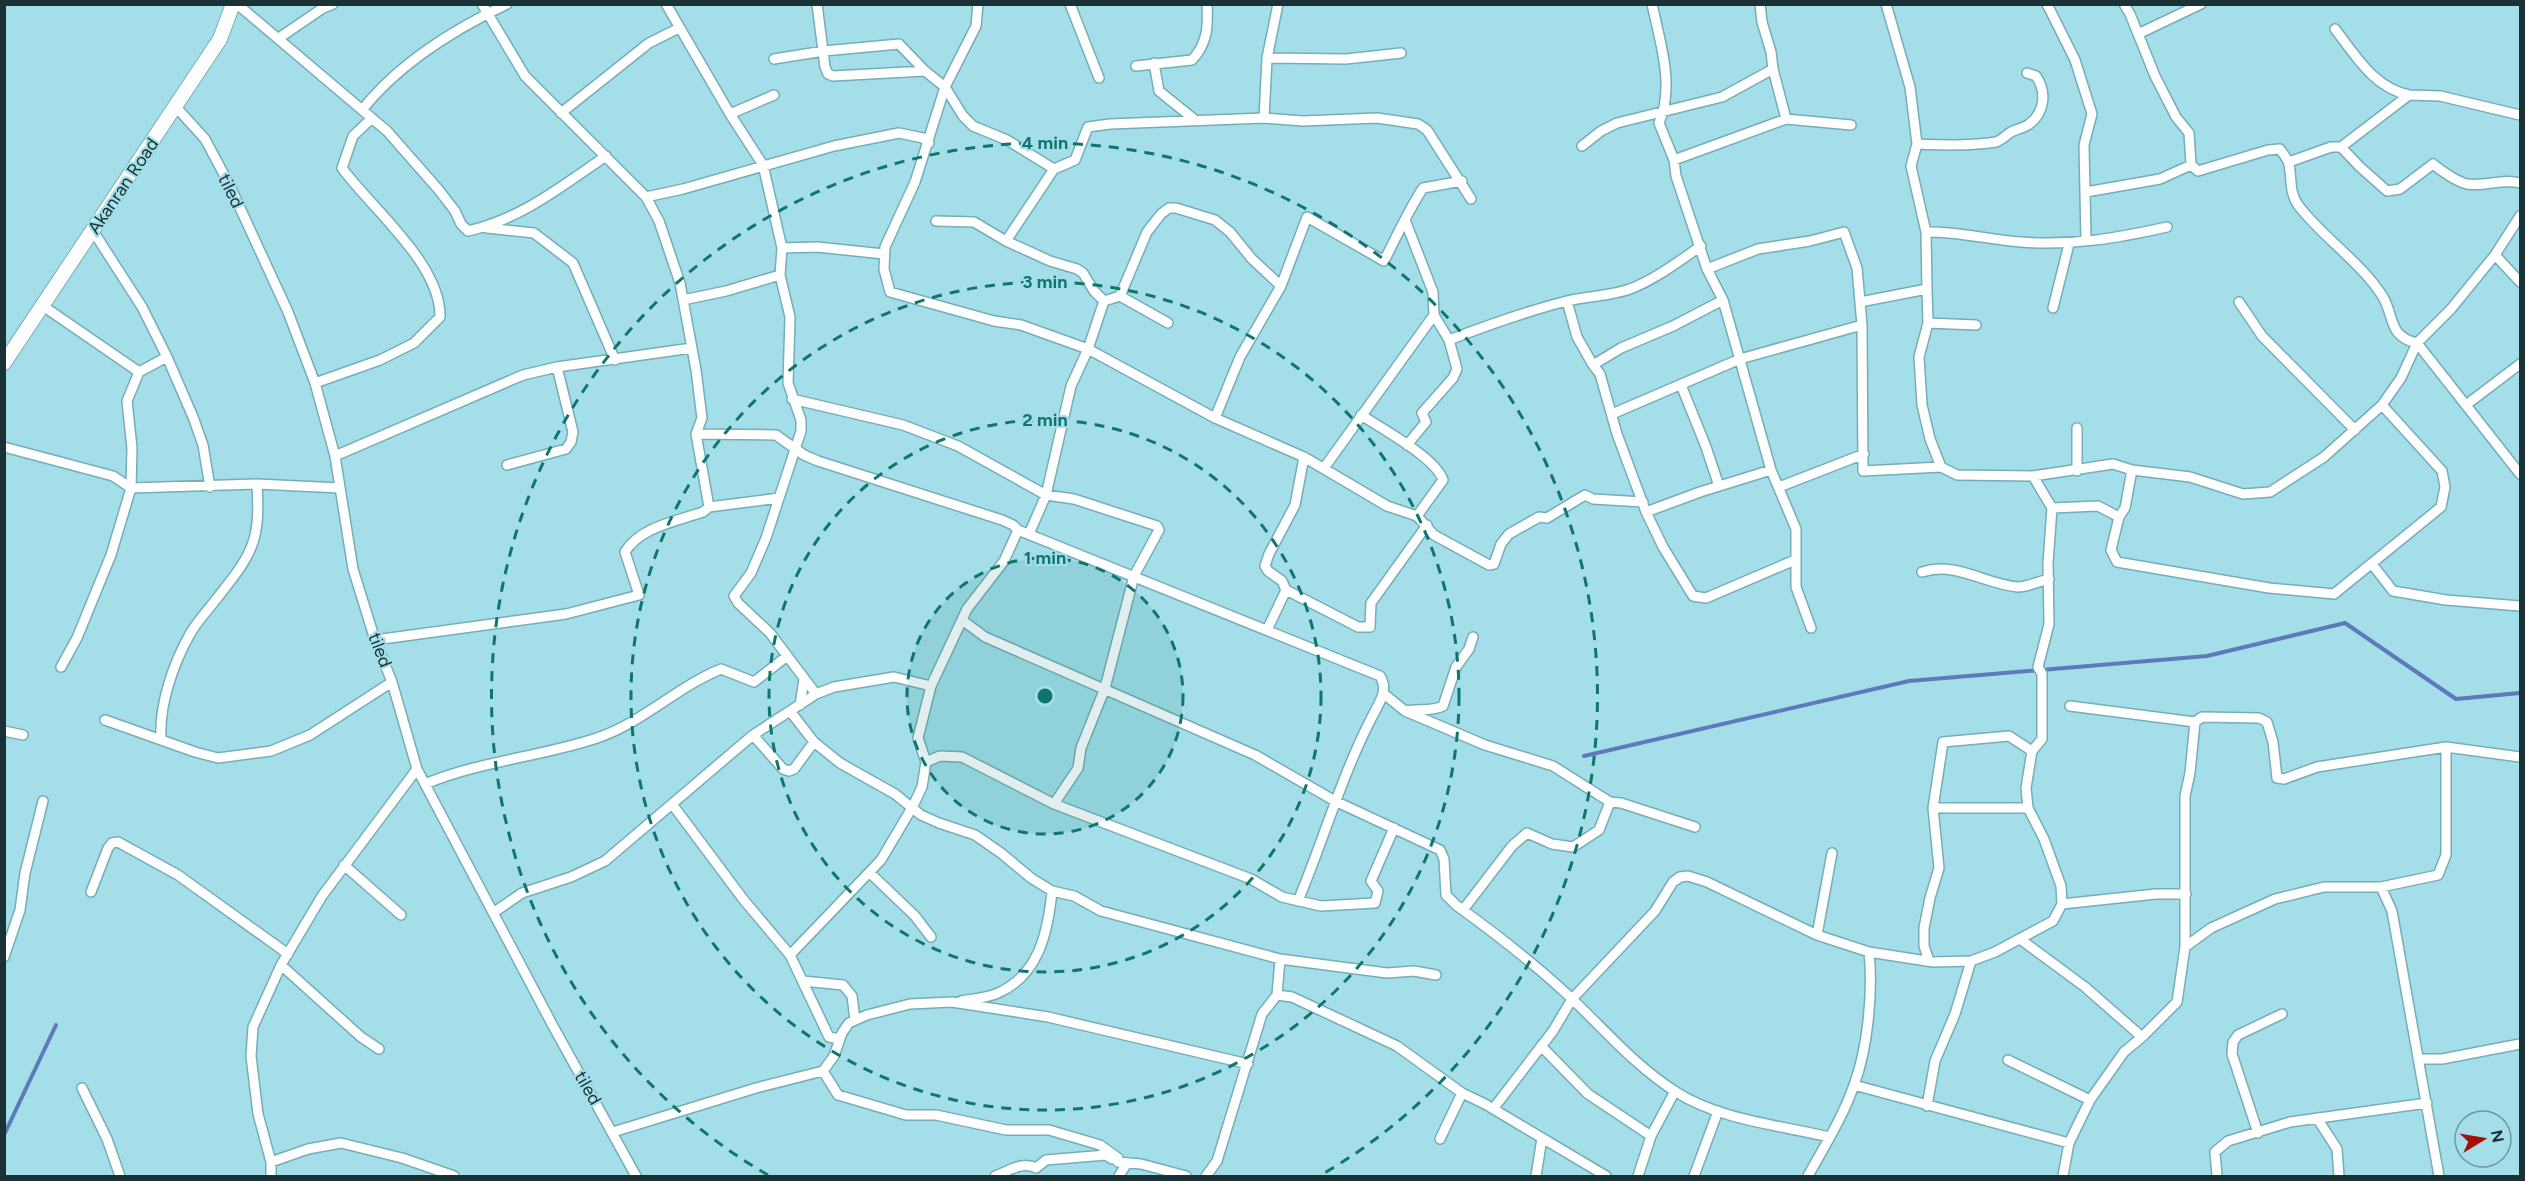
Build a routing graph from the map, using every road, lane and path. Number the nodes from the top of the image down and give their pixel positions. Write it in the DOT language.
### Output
graph roads {
  1 [pos="235,4"];
  2 [pos="333,4"];
  3 [pos="482,4"];
  4 [pos="507,4"];
  5 [pos="666,4"];
  6 [pos="817,4"];
  7 [pos="978,4"];
  8 [pos="1070,4"];
  9 [pos="1207,4"];
  10 [pos="1278,4"];
  11 [pos="1652,4"];
  12 [pos="1760,4"];
  13 [pos="1886,4"];
  14 [pos="2124,4"];
  15 [pos="2201,4"];
  16 [pos="2048,5"];
  17 [pos="488,13"];
  18 [pos="680,28"];
  19 [pos="2335,29"];
  20 [pos="2138,34"];
  21 [pos="279,38"];
  22 [pos="824,51"];
  23 [pos="1401,53"];
  24 [pos="1267,58"];
  25 [pos="774,59"];
  26 [pos="1154,63"];
  27 [pos="1136,66"];
  28 [pos="1773,69"];
  29 [pos="925,71"];
  30 [pos="2027,73"];
  31 [pos="1098,78"];
  32 [pos="945,87"];
  33 [pos="774,95"];
  34 [pos="2409,96"];
  35 [pos="176,107"];
  36 [pos="1665,109"];
  37 [pos="362,110"];
  38 [pos="561,113"];
  39 [pos="730,114"];
  40 [pos="2520,115"];
  41 [pos="372,118"];
  42 [pos="1264,118"];
  43 [pos="1786,119"];
  44 [pos="1195,120"];
  45 [pos="1851,125"];
  46 [pos="929,143"];
  47 [pos="1917,144"];
  48 [pos="1582,146"];
  49 [pos="2341,147"];
  50 [pos="606,156"];
  51 [pos="1674,160"];
  52 [pos="2289,162"];
  53 [pos="764,165"];
  54 [pos="2191,165"];
  55 [pos="1054,169"];
  56 [pos="1462,182"];
  57 [pos="2520,183"];
  58 [pos="2086,192"];
  59 [pos="646,197"];
  60 [pos="1471,199"];
  61 [pos="2520,216"];
  62 [pos="1406,220"];
  63 [pos="936,221"];
  64 [pos="2167,227"];
  65 [pos="485,228"];
  66 [pos="93,231"];
  67 [pos="1926,232"];
  68 [pos="1006,241"];
  69 [pos="2086,241"];
  70 [pos="2069,244"];
  71 [pos="1701,246"];
  72 [pos="782,248"];
  73 [pos="884,254"];
  74 [pos="2495,255"];
  75 [pos="1707,269"];
  76 [pos="780,275"];
  77 [pos="2520,282"];
  78 [pos="1281,286"];
  79 [pos="1927,289"];
  80 [pos="1120,296"];
  81 [pos="683,300"];
  82 [pos="1104,300"];
  83 [pos="1723,300"];
  84 [pos="1567,301"];
  85 [pos="1860,302"];
  86 [pos="2239,302"];
  87 [pos="42,306"];
  88 [pos="2053,308"];
  89 [pos="1434,315"];
  90 [pos="1168,323"];
  91 [pos="1928,323"];
  92 [pos="1862,324"];
  93 [pos="1976,325"];
  94 [pos="1449,340"];
  95 [pos="2417,343"];
  96 [pos="692,348"];
  97 [pos="1088,349"];
  98 [pos="167,357"];
  99 [pos="1740,359"];
  100 [pos="615,360"];
  101 [pos="4,363"];
  102 [pos="2520,364"];
  103 [pos="1593,365"];
  104 [pos="557,367"];
  105 [pos="139,372"];
  106 [pos="315,383"];
  107 [pos="1680,385"];
  108 [pos="792,399"];
  109 [pos="2382,405"];
  110 [pos="2466,405"];
  111 [pos="1612,414"];
  112 [pos="1361,415"];
  113 [pos="702,418"];
  114 [pos="1215,418"];
  115 [pos="2077,428"];
  116 [pos="2355,430"];
  117 [pos="696,434"];
  118 [pos="715,434"];
  119 [pos="1407,445"];
  120 [pos="4,447"];
  121 [pos="794,448"];
  122 [pos="1864,454"];
  123 [pos="804,455"];
  124 [pos="335,456"];
  125 [pos="1304,457"];
  126 [pos="507,465"];
  127 [pos="790,466"];
  128 [pos="1941,467"];
  129 [pos="1324,468"];
  130 [pos="1771,470"];
  131 [pos="2132,470"];
  132 [pos="2077,471"];
  133 [pos="2520,474"];
  134 [pos="2033,476"];
  135 [pos="257,484"];
  136 [pos="1719,486"];
  137 [pos="1779,486"];
  138 [pos="131,488"];
  139 [pos="210,488"];
  140 [pos="340,488"];
  141 [pos="1046,495"];
  142 [pos="779,498"];
  143 [pos="709,507"];
  144 [pos="1644,507"];
  145 [pos="2052,508"];
  146 [pos="1418,516"];
  147 [pos="2119,517"];
  148 [pos="1427,525"];
  149 [pos="1018,530"];
  150 [pos="1029,534"];
  151 [pos="1795,560"];
  152 [pos="2372,564"];
  153 [pos="1922,572"];
  154 [pos="1134,576"];
  155 [pos="2049,579"];
  156 [pos="1286,590"];
  157 [pos="2520,606"];
  158 [pos="962,620"];
  159 [pos="1811,628"];
  160 [pos="1267,630"];
  161 [pos="1473,637"];
  162 [pos="375,640"];
  163 [pos="787,656"];
  164 [pos="61,667"];
  165 [pos="804,679"];
  166 [pos="392,681"];
  167 [pos="931,686"];
  168 [pos="1105,688"];
  169 [pos="816,694"];
  170 [pos="1384,694"];
  171 [pos="800,705"];
  172 [pos="2070,706"];
  173 [pos="790,711"];
  174 [pos="1405,711"];
  175 [pos="105,720"];
  176 [pos="2195,723"];
  177 [pos="4,731"];
  178 [pos="23,735"];
  179 [pos="753,735"];
  180 [pos="918,738"];
  181 [pos="161,739"];
  182 [pos="814,742"];
  183 [pos="2446,747"];
  184 [pos="2032,751"];
  185 [pos="937,757"];
  186 [pos="2520,757"];
  187 [pos="926,762"];
  188 [pos="417,770"];
  189 [pos="425,784"];
  190 [pos="43,801"];
  191 [pos="1335,801"];
  192 [pos="1610,802"];
  193 [pos="672,804"];
  194 [pos="1054,804"];
  195 [pos="913,806"];
  196 [pos="1933,808"];
  197 [pos="2028,808"];
  198 [pos="1695,827"];
  199 [pos="1394,828"];
  200 [pos="1832,853"];
  201 [pos="344,865"];
  202 [pos="870,873"];
  203 [pos="2381,887"];
  204 [pos="1052,891"];
  205 [pos="91,892"];
  206 [pos="2186,894"];
  207 [pos="1298,901"];
  208 [pos="2062,904"];
  209 [pos="1462,910"];
  210 [pos="493,913"];
  211 [pos="401,915"];
  212 [pos="1817,935"];
  213 [pos="931,937"];
  214 [pos="2020,939"];
  215 [pos="2186,947"];
  216 [pos="1869,952"];
  217 [pos="288,954"];
  218 [pos="790,955"];
  219 [pos="4,957"];
  220 [pos="1280,959"];
  221 [pos="1929,961"];
  222 [pos="1971,961"];
  223 [pos="280,965"];
  224 [pos="1436,975"];
  225 [pos="804,981"];
  226 [pos="1277,995"];
  227 [pos="1572,999"];
  228 [pos="952,1002"];
  229 [pos="2282,1014"];
  230 [pos="855,1020"];
  231 [pos="2142,1038"];
  232 [pos="840,1039"];
  233 [pos="2520,1044"];
  234 [pos="1541,1046"];
  235 [pos="379,1049"];
  236 [pos="2418,1059"];
  237 [pos="2008,1060"];
  238 [pos="1248,1064"];
  239 [pos="823,1071"];
  240 [pos="1854,1085"];
  241 [pos="82,1088"];
  242 [pos="1675,1091"];
  243 [pos="1461,1093"];
  244 [pos="2090,1100"];
  245 [pos="2427,1103"];
  246 [pos="1927,1106"];
  247 [pos="1493,1109"];
  248 [pos="1718,1112"];
  249 [pos="2317,1118"];
  250 [pos="613,1132"];
  251 [pos="2258,1133"];
  252 [pos="1651,1136"];
  253 [pos="1829,1137"];
  254 [pos="1542,1138"];
  255 [pos="1440,1139"];
  256 [pos="2069,1143"];
  257 [pos="271,1162"];
  258 [pos="1123,1162"];
  259 [pos="1036,1168"];
  260 [pos="120,1176"];
  261 [pos="271,1176"];
  262 [pos="454,1176"];
  263 [pos="636,1176"];
  264 [pos="995,1176"];
  265 [pos="1027,1176"];
  266 [pos="1119,1176"];
  267 [pos="1182,1176"];
  268 [pos="1206,1176"];
  269 [pos="1536,1176"];
  270 [pos="1606,1176"];
  271 [pos="1638,1176"];
  272 [pos="1694,1176"];
  273 [pos="1808,1176"];
  274 [pos="2063,1176"];
  275 [pos="2217,1176"];
  276 [pos="2339,1176"];
  277 [pos="2439,1176"];
  1 -- 21 [label="street"];
  1 -- 35 [label="main road, Akanran Road"];
  2 -- 21 [label="street"];
  3 -- 17 [label="street"];
  4 -- 17 [label="street"];
  5 -- 18 [label="street"];
  6 -- 22 [label="street"];
  7 -- 32 [label="street"];
  8 -- 31 [label="street"];
  9 -- 26 [label="street"];
  10 -- 24 [label="street"];
  11 -- 36 [label="street"];
  12 -- 28 [label="street"];
  13 -- 47 [label="street"];
  14 -- 20 [label="street"];
  15 -- 20 [label="street"];
  16 -- 58 [label="street"];
  17 -- 37 [label="street"];
  17 -- 38 [label="street"];
  18 -- 38 [label="street"];
  18 -- 39 [label="street"];
  19 -- 34 [label="street"];
  20 -- 54 [label="street"];
  21 -- 37 [label="street"];
  22 -- 25 [label="street"];
  22 -- 29 [label="street"];
  22 -- 29 [label="street"];
  23 -- 24 [label="street"];
  24 -- 42 [label="street"];
  26 -- 27 [label="street"];
  26 -- 44 [label="street"];
  28 -- 36 [label="street"];
  28 -- 43 [label="street"];
  29 -- 32 [label="street"];
  30 -- 47 [label="street"];
  32 -- 46 [label="street"];
  32 -- 55 [label="street"];
  33 -- 39 [label="street"];
  34 -- 40 [label="street"];
  34 -- 49 [label="street"];
  35 -- 66 [label="main road, Akanran Road"];
  35 -- 106 [label="street, tiled"];
  36 -- 48 [label="street"];
  36 -- 51 [label="street"];
  37 -- 41 [label="street"];
  38 -- 50 [label="street"];
  39 -- 53 [label="street"];
  41 -- 65 [label="street"];
  41 -- 106 [label="street"];
  42 -- 44 [label="street"];
  42 -- 56 [label="street"];
  43 -- 45 [label="street"];
  43 -- 51 [label="street"];
  44 -- 55 [label="street"];
  46 -- 53 [label="street"];
  46 -- 73 [label="street"];
  47 -- 67 [label="street"];
  49 -- 52 [label="street"];
  49 -- 57 [label="street"];
  50 -- 59 [label="street"];
  50 -- 65 [label="street"];
  51 -- 71 [label="street"];
  52 -- 54 [label="street"];
  52 -- 95 [label="street"];
  53 -- 59 [label="street"];
  53 -- 72 [label="street"];
  54 -- 58 [label="street"];
  55 -- 68 [label="street"];
  56 -- 60 [label="street"];
  56 -- 62 [label="street"];
  58 -- 69 [label="street"];
  59 -- 81 [label="street"];
  61 -- 74 [label="street"];
  62 -- 78 [label="street"];
  62 -- 89 [label="street"];
  63 -- 68 [label="street"];
  64 -- 69 [label="street"];
  65 -- 100 [label="street"];
  66 -- 87 [label="main road, Akanran Road"];
  66 -- 98 [label="street"];
  67 -- 70 [label="street"];
  67 -- 79 [label="street"];
  68 -- 82 [label="street"];
  69 -- 70 [label="street"];
  70 -- 88 [label="street"];
  71 -- 75 [label="street"];
  71 -- 84 [label="street"];
  72 -- 73 [label="street"];
  72 -- 76 [label="street"];
  73 -- 97 [label="street"];
  74 -- 77 [label="street"];
  74 -- 95 [label="street"];
  75 -- 83 [label="street"];
  75 -- 85 [label="street"];
  76 -- 81 [label="street"];
  76 -- 108 [label="street"];
  78 -- 80 [label="street"];
  78 -- 114 [label="street"];
  79 -- 85 [label="street"];
  79 -- 91 [label="street"];
  80 -- 82 [label="street"];
  80 -- 90 [label="street"];
  81 -- 96 [label="street"];
  82 -- 97 [label="street"];
  83 -- 99 [label="street"];
  83 -- 103 [label="street"];
  84 -- 94 [label="street"];
  84 -- 103 [label="street"];
  85 -- 92 [label="street"];
  86 -- 116 [label="street"];
  87 -- 101 [label="main road, Akanran Road"];
  87 -- 105 [label="street"];
  89 -- 94 [label="street"];
  89 -- 112 [label="street"];
  91 -- 93 [label="street"];
  91 -- 128 [label="street"];
  92 -- 99 [label="street"];
  92 -- 122 [label="street"];
  94 -- 119 [label="street"];
  95 -- 109 [label="street"];
  95 -- 110 [label="street"];
  96 -- 100 [label="street"];
  96 -- 113 [label="street"];
  97 -- 114 [label="street"];
  97 -- 141 [label="street"];
  98 -- 105 [label="street"];
  98 -- 139 [label="street"];
  99 -- 107 [label="street"];
  99 -- 130 [label="street"];
  100 -- 104 [label="street"];
  102 -- 110 [label="street"];
  103 -- 111 [label="street"];
  104 -- 124 [label="street"];
  104 -- 126 [label="street"];
  105 -- 138 [label="street"];
  106 -- 124 [label="street, tiled"];
  107 -- 111 [label="street"];
  107 -- 136 [label="street"];
  108 -- 121 [label="street"];
  108 -- 141 [label="street"];
  109 -- 116 [label="street"];
  109 -- 152 [label="street"];
  110 -- 133 [label="street"];
  111 -- 144 [label="street"];
  112 -- 119 [label="street"];
  112 -- 129 [label="street"];
  113 -- 117 [label="street"];
  113 -- 118 [label="street"];
  114 -- 125 [label="street"];
  115 -- 132 [label="street"];
  116 -- 131 [label="street"];
  117 -- 118 [label="street"];
  117 -- 143 [label="street"];
  118 -- 121 [label="street"];
  119 -- 146 [label="street"];
  120 -- 138 [label="street"];
  121 -- 123 [label="street"];
  121 -- 127 [label="street"];
  122 -- 128 [label="street"];
  122 -- 137 [label="street"];
  123 -- 127 [label="street"];
  123 -- 149 [label="street"];
  124 -- 140 [label="street, tiled"];
  125 -- 129 [label="street"];
  125 -- 156 [label="street"];
  127 -- 142 [label="street"];
  128 -- 134 [label="street"];
  129 -- 146 [label="street"];
  130 -- 136 [label="street"];
  130 -- 137 [label="street"];
  131 -- 132 [label="street"];
  131 -- 147 [label="street"];
  132 -- 134 [label="street"];
  134 -- 145 [label="street"];
  135 -- 139 [label="street"];
  135 -- 140 [label="street"];
  135 -- 181 [label="street"];
  136 -- 144 [label="street"];
  137 -- 151 [label="street"];
  138 -- 139 [label="street"];
  138 -- 164 [label="street"];
  140 -- 162 [label="street, tiled"];
  141 -- 150 [label="street"];
  141 -- 154 [label="street"];
  142 -- 143 [label="street"];
  142 -- 163 [label="street"];
  143 -- 162 [label="street"];
  144 -- 148 [label="street"];
  144 -- 151 [label="street"];
  145 -- 147 [label="street"];
  145 -- 155 [label="street"];
  146 -- 148 [label="street"];
  147 -- 152 [label="street"];
  148 -- 156 [label="street"];
  149 -- 150 [label="street"];
  149 -- 158 [label="street"];
  150 -- 154 [label="street"];
  151 -- 159 [label="street"];
  152 -- 157 [label="street"];
  153 -- 155 [label="street"];
  154 -- 160 [label="street"];
  154 -- 168 [label="street"];
  155 -- 184 [label="street"];
  156 -- 160 [label="street"];
  158 -- 167 [label="street"];
  158 -- 168 [label="street"];
  160 -- 170 [label="street"];
  161 -- 174 [label="street"];
  162 -- 166 [label="street, tiled"];
  163 -- 165 [label="street"];
  163 -- 189 [label="street"];
  165 -- 169 [label="street"];
  165 -- 171 [label="street"];
  166 -- 181 [label="street"];
  166 -- 188 [label="street, tiled"];
  167 -- 169 [label="street"];
  167 -- 180 [label="street"];
  168 -- 191 [label="street"];
  168 -- 194 [label="street"];
  169 -- 171 [label="street"];
  170 -- 174 [label="street"];
  170 -- 191 [label="street"];
  171 -- 173 [label="street"];
  172 -- 176 [label="street"];
  173 -- 179 [label="street"];
  173 -- 182 [label="street"];
  174 -- 192 [label="street"];
  175 -- 181 [label="street"];
  176 -- 183 [label="street"];
  176 -- 206 [label="street"];
  177 -- 178 [label="street"];
  179 -- 182 [label="street"];
  179 -- 193 [label="street"];
  180 -- 185 [label="street"];
  180 -- 187 [label="street"];
  182 -- 195 [label="street"];
  183 -- 186 [label="street"];
  183 -- 203 [label="street"];
  184 -- 196 [label="street"];
  184 -- 197 [label="street"];
  185 -- 187 [label="street"];
  185 -- 194 [label="street"];
  187 -- 195 [label="street"];
  188 -- 189 [label="street, tiled"];
  188 -- 201 [label="street"];
  189 -- 210 [label="street, tiled"];
  190 -- 219 [label="street"];
  191 -- 199 [label="street"];
  191 -- 207 [label="street"];
  192 -- 198 [label="street"];
  192 -- 209 [label="street"];
  193 -- 210 [label="street"];
  193 -- 218 [label="street"];
  194 -- 207 [label="street"];
  195 -- 202 [label="street"];
  195 -- 204 [label="street"];
  196 -- 197 [label="street"];
  196 -- 221 [label="street"];
  197 -- 208 [label="street"];
  199 -- 207 [label="street"];
  199 -- 209 [label="street"];
  200 -- 212 [label="street"];
  201 -- 211 [label="street"];
  201 -- 217 [label="street"];
  202 -- 213 [label="street"];
  202 -- 218 [label="street"];
  203 -- 215 [label="street"];
  203 -- 236 [label="street"];
  204 -- 220 [label="street"];
  204 -- 228 [label="street"];
  205 -- 217 [label="street"];
  206 -- 208 [label="street"];
  206 -- 215 [label="street"];
  208 -- 214 [label="street"];
  209 -- 227 [label="street"];
  210 -- 250 [label="street, tiled"];
  212 -- 216 [label="street"];
  212 -- 227 [label="street"];
  214 -- 222 [label="street"];
  214 -- 231 [label="street"];
  215 -- 231 [label="street"];
  216 -- 221 [label="street"];
  216 -- 240 [label="street"];
  217 -- 223 [label="street"];
  218 -- 225 [label="street"];
  220 -- 224 [label="street"];
  220 -- 226 [label="street"];
  221 -- 222 [label="street"];
  222 -- 246 [label="street"];
  223 -- 235 [label="street"];
  223 -- 257 [label="street"];
  225 -- 230 [label="street"];
  225 -- 232 [label="street"];
  226 -- 238 [label="street"];
  226 -- 243 [label="street"];
  227 -- 234 [label="street"];
  227 -- 242 [label="street"];
  228 -- 230 [label="street"];
  228 -- 238 [label="street"];
  229 -- 251 [label="street"];
  230 -- 232 [label="street"];
  231 -- 244 [label="street"];
  232 -- 239 [label="street"];
  233 -- 236 [label="street"];
  234 -- 247 [label="street"];
  234 -- 252 [label="street"];
  236 -- 245 [label="street"];
  237 -- 244 [label="street"];
  238 -- 268 [label="street"];
  239 -- 250 [label="street"];
  239 -- 258 [label="street"];
  240 -- 246 [label="street"];
  240 -- 253 [label="street"];
  241 -- 260 [label="street"];
  242 -- 248 [label="street"];
  242 -- 252 [label="street"];
  243 -- 247 [label="street"];
  243 -- 255 [label="street"];
  244 -- 256 [label="street"];
  245 -- 249 [label="street"];
  245 -- 277 [label="street"];
  246 -- 256 [label="street"];
  247 -- 254 [label="street"];
  248 -- 253 [label="street"];
  248 -- 272 [label="street"];
  249 -- 251 [label="street"];
  249 -- 276 [label="street"];
  250 -- 263 [label="street, tiled"];
  251 -- 275 [label="street"];
  252 -- 271 [label="street"];
  253 -- 273 [label="street"];
  254 -- 269 [label="street"];
  254 -- 270 [label="street"];
  256 -- 274 [label="street"];
  257 -- 261 [label="street"];
  257 -- 262 [label="street"];
  258 -- 259 [label="street"];
  258 -- 266 [label="street"];
  258 -- 267 [label="street"];
  259 -- 264 [label="street"];
  259 -- 265 [label="street"];
}
